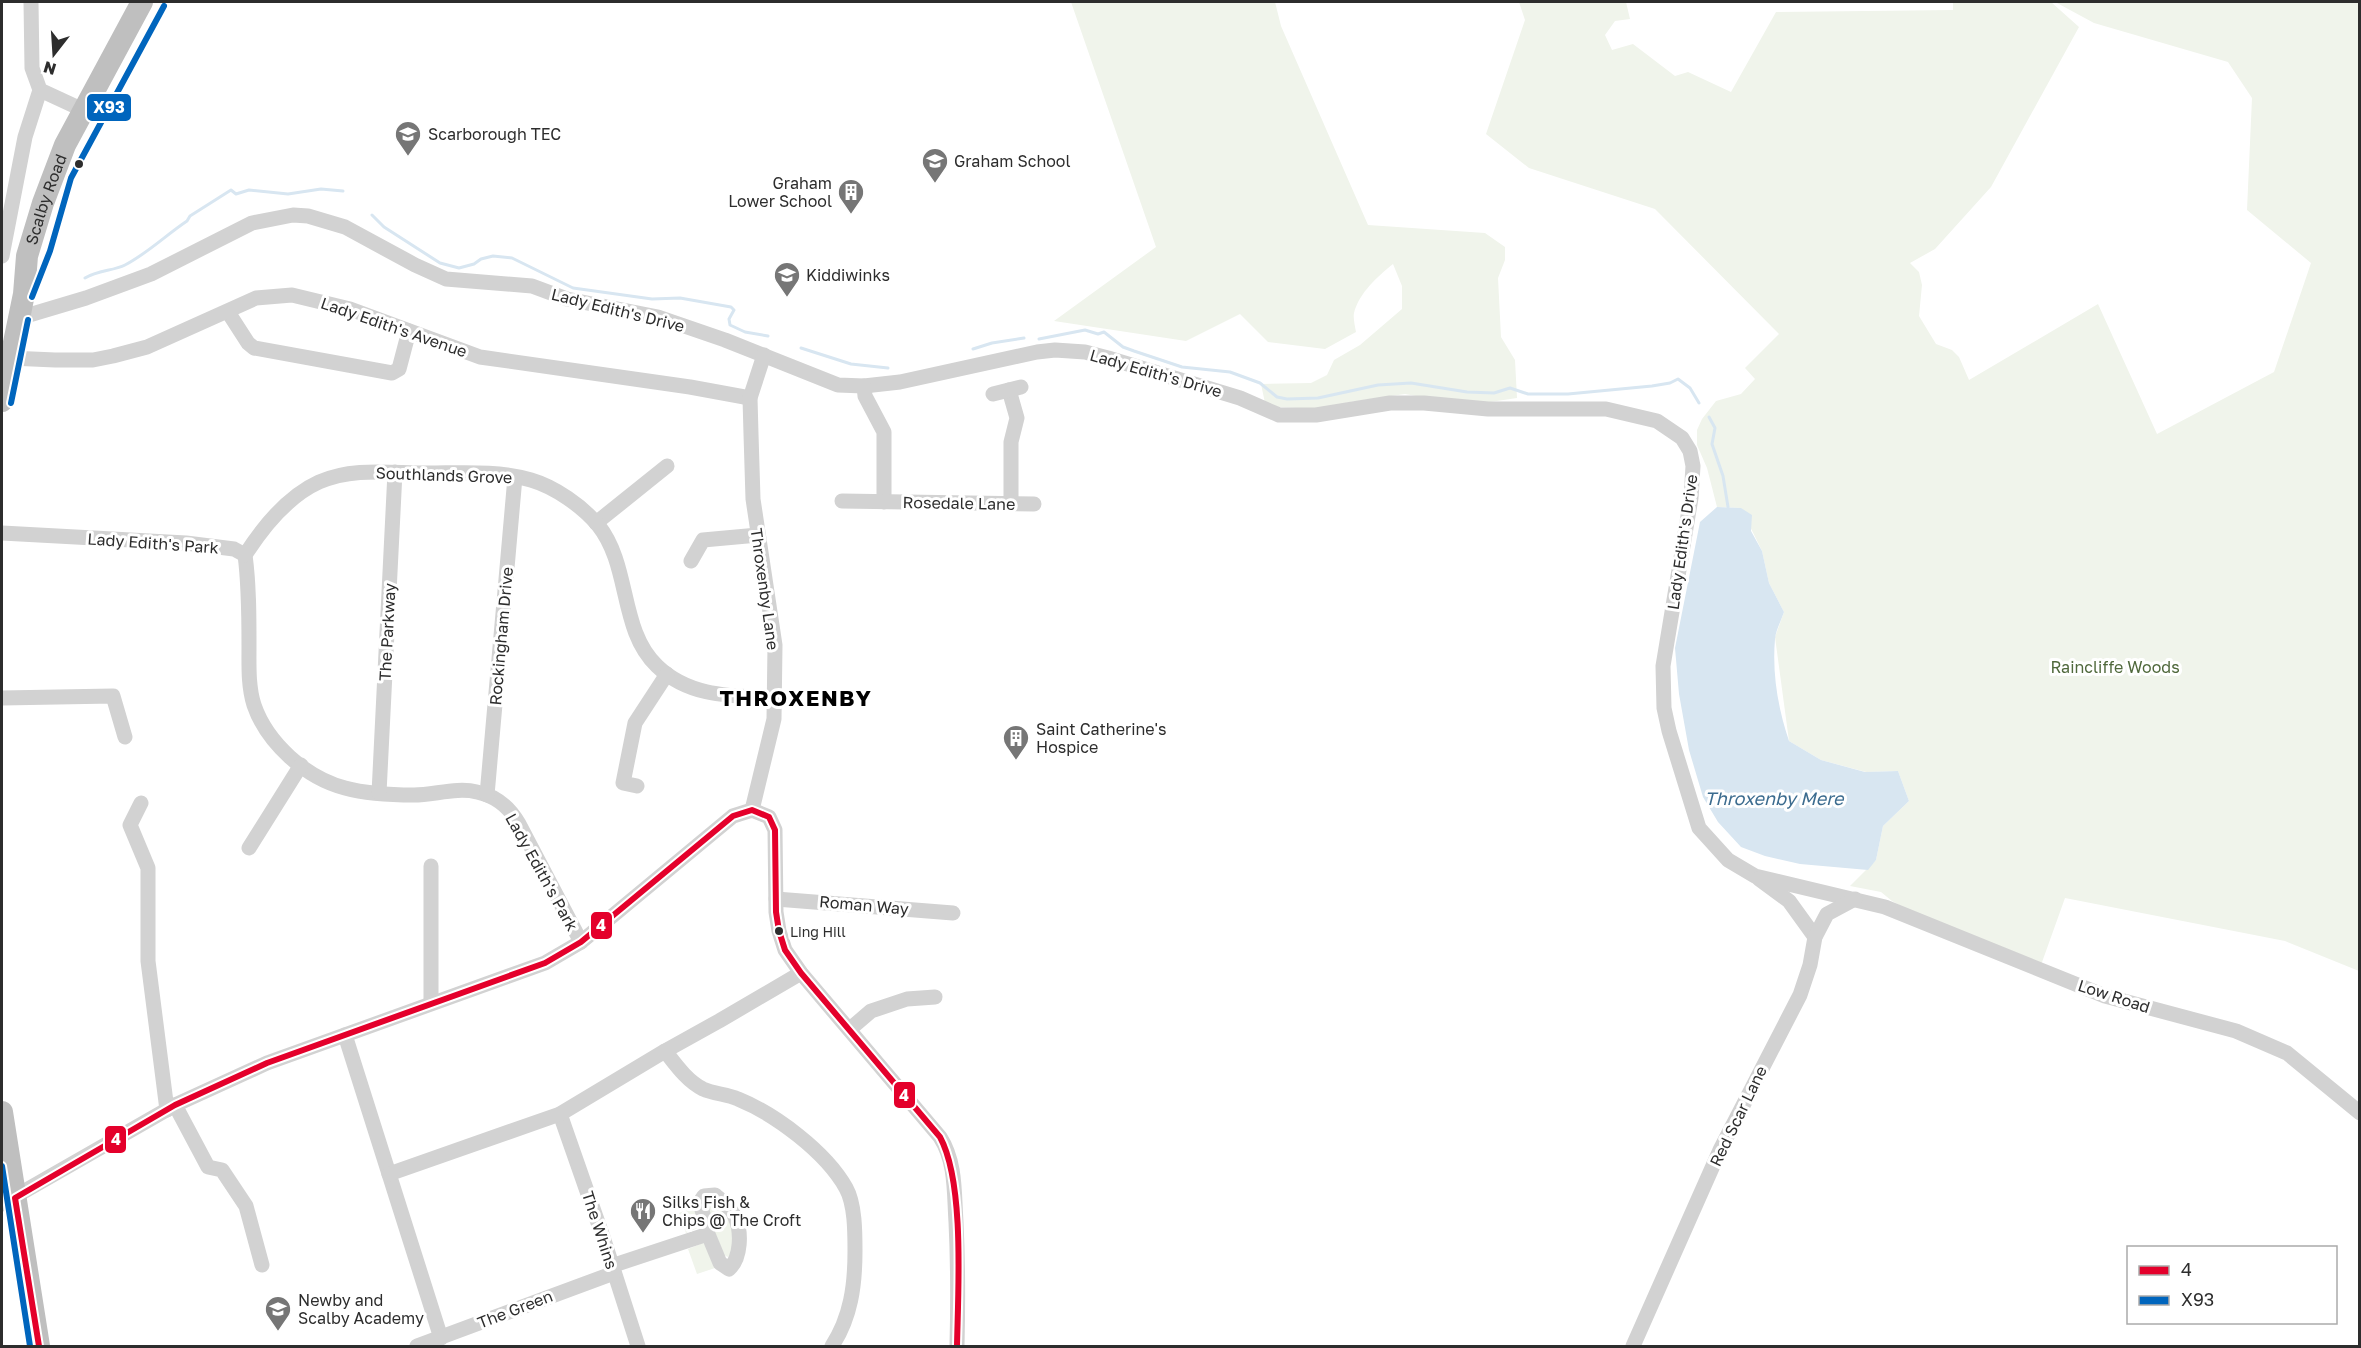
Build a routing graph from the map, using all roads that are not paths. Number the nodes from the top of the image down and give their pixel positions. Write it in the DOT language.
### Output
graph roads {
  1 [pos="31,2"];
  2 [pos="142,2"];
  3 [pos="156,2"];
  4 [pos="40,90"];
  5 [pos="88,112"];
  6 [pos="2,256"];
  7 [pos="22,303"];
  8 [pos="228,312"];
  9 [pos="409,331"];
  10 [pos="764,355"];
  11 [pos="10,358"];
  12 [pos="864,386"];
  13 [pos="993,394"];
  14 [pos="750,398"];
  15 [pos="2,401"];
  16 [pos="667,466"];
  17 [pos="395,472"];
  18 [pos="515,477"];
  19 [pos="842,501"];
  20 [pos="884,502"];
  21 [pos="1011,503"];
  22 [pos="1034,504"];
  23 [pos="596,523"];
  24 [pos="2,533"];
  25 [pos="758,535"];
  26 [pos="244,555"];
  27 [pos="691,561"];
  28 [pos="667,674"];
  29 [pos="2,698"];
  30 [pos="773,698"];
  31 [pos="124,738"];
  32 [pos="302,765"];
  33 [pos="630,784"];
  34 [pos="379,793"];
  35 [pos="487,795"];
  36 [pos="141,803"];
  37 [pos="752,810"];
  38 [pos="249,848"];
  39 [pos="431,866"];
  40 [pos="1755,876"];
  41 [pos="776,898"];
  42 [pos="1855,899"];
  43 [pos="954,912"];
  44 [pos="1815,937"];
  45 [pos="581,942"];
  46 [pos="801,973"];
  47 [pos="937,997"];
  48 [pos="431,1003"];
  49 [pos="850,1029"];
  50 [pos="345,1035"];
  51 [pos="665,1051"];
  52 [pos="171,1108"];
  53 [pos="2,1112"];
  54 [pos="2360,1113"];
  55 [pos="560,1114"];
  56 [pos="389,1174"];
  57 [pos="8,1201"];
  58 [pos="708,1234"];
  59 [pos="262,1265"];
  60 [pos="613,1269"];
  61 [pos="441,1338"];
  62 [pos="39,1347"];
  63 [pos="417,1347"];
  64 [pos="638,1347"];
  65 [pos="832,1347"];
  66 [pos="957,1347"];
  67 [pos="1633,1347"];
  1 -- 4 [label="street"];
  2 -- 5 [label="highway, Scalby Road"];
  3 -- 5 [label="highway, Scalby Road"];
  4 -- 5 [label="street"];
  4 -- 6 [label="street, Scalby Road"];
  5 -- 7 [label="highway, Scalby Road"];
  7 -- 10 [label="street, Lady Edith's Drive"];
  7 -- 11 [label="highway, Scalby Road"];
  8 -- 9 [label="street, Lady Edith's Avenue"];
  8 -- 9 [label="street"];
  8 -- 11 [label="street, Lady Edith's Avenue"];
  9 -- 14 [label="street, Lady Edith's Avenue"];
  10 -- 12 [label="street, Lady Edith's Drive"];
  10 -- 14 [label="street, Throxenby Lane"];
  11 -- 15 [label="highway, Scalby Road"];
  12 -- 20 [label="street, Rosedale Lane"];
  12 -- 40 [label="street, Lady Edith's Drive"];
  13 -- 21 [label="street"];
  14 -- 25 [label="street, Throxenby Lane"];
  16 -- 23 [label="street"];
  17 -- 18 [label="street, Southlands Grove"];
  17 -- 26 [label="street, Southlands Grove"];
  17 -- 34 [label="street, The Parkway"];
  18 -- 23 [label="street, Southlands Grove"];
  18 -- 35 [label="street, Rockingham Drive"];
  19 -- 20 [label="street, Rosedale Lane"];
  20 -- 21 [label="street, Rosedale Lane"];
  21 -- 22 [label="street, Rosedale Lane"];
  23 -- 28 [label="street, Southlands Grove"];
  24 -- 26 [label="street, Lady Edith's Park"];
  25 -- 27 [label="street"];
  25 -- 30 [label="street, Throxenby Lane"];
  26 -- 32 [label="street"];
  28 -- 30 [label="street, Southlands Grove"];
  28 -- 33 [label="street"];
  29 -- 31 [label="street"];
  30 -- 37 [label="street, Throxenby Lane"];
  32 -- 34 [label="street"];
  32 -- 38 [label="street"];
  34 -- 35 [label="street"];
  35 -- 45 [label="street, Lady Edith's Park"];
  36 -- 52 [label="street"];
  37 -- 41 [label="street"];
  37 -- 45 [label="street"];
  39 -- 48 [label="street"];
  40 -- 42 [label="street, Lady Edith's Drive"];
  40 -- 44 [label="street"];
  41 -- 43 [label="street, Roman Way"];
  41 -- 46 [label="street"];
  42 -- 44 [label="street, Red Scar Lane"];
  42 -- 54 [label="street, Low Road"];
  44 -- 67 [label="street, Red Scar Lane"];
  45 -- 48 [label="street"];
  46 -- 49 [label="street"];
  46 -- 51 [label="street"];
  47 -- 49 [label="street"];
  48 -- 50 [label="street"];
  49 -- 66 [label="street"];
  50 -- 52 [label="street"];
  50 -- 56 [label="street"];
  51 -- 55 [label="street"];
  51 -- 65 [label="street"];
  52 -- 57 [label="street"];
  52 -- 59 [label="street"];
  53 -- 57 [label="highway"];
  55 -- 56 [label="street"];
  55 -- 60 [label="street, The Whins"];
  56 -- 61 [label="street"];
  57 -- 62 [label="highway"];
  58 -- 60 [label="street, The Green"];
  60 -- 61 [label="street, The Green"];
  60 -- 64 [label="street, The Whins"];
  61 -- 63 [label="street, The Green"];
}
